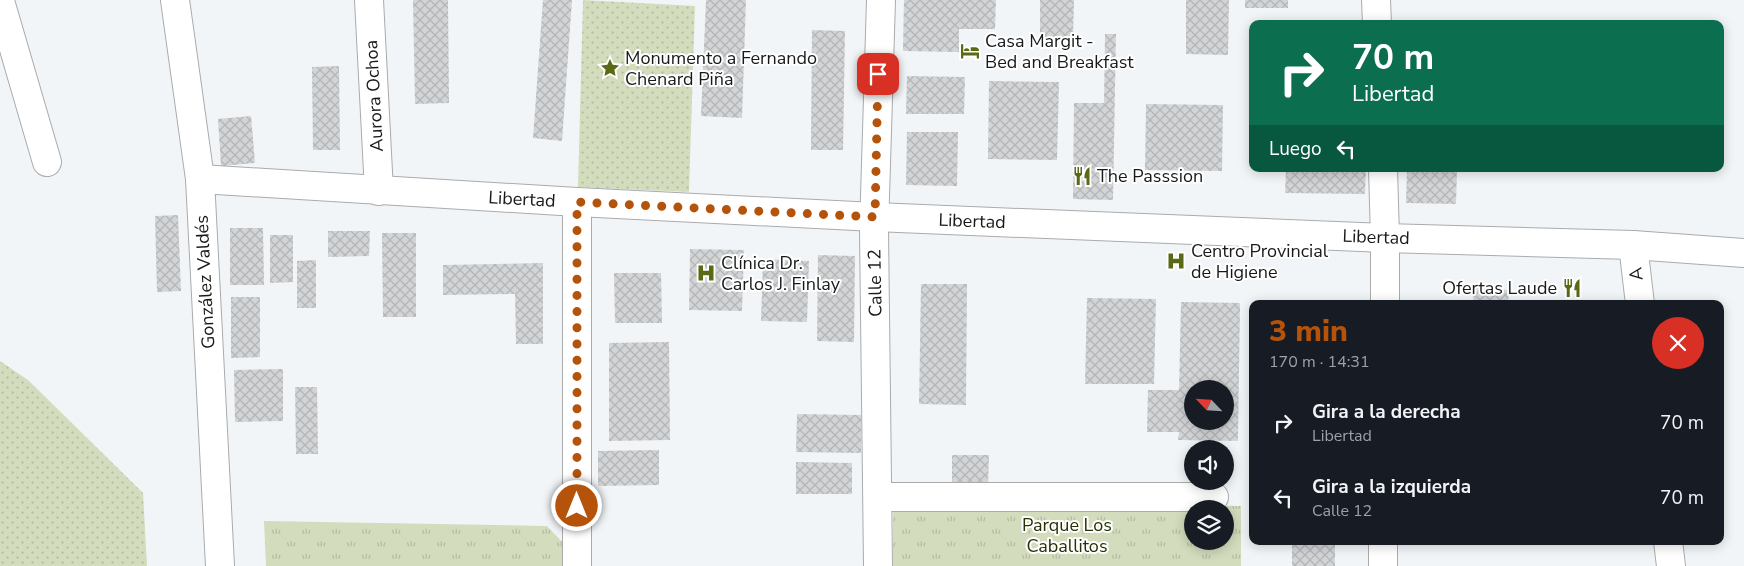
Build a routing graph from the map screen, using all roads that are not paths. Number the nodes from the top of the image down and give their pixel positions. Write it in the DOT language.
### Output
graph roads {
  1 [pos="175,0"];
  2 [pos="369,0"];
  3 [pos="880,0"];
  4 [pos="1376,0"];
  5 [pos="0,1"];
  6 [pos="1377,20"];
  7 [pos="47,162"];
  8 [pos="1382,172"];
  9 [pos="200,179"];
  10 [pos="379,191"];
  11 [pos="577,202"];
  12 [pos="875,217"];
  13 [pos="1385,238"];
  14 [pos="1633,245"];
  15 [pos="1744,253"];
  16 [pos="1385,300"];
  17 [pos="1640,300"];
  18 [pos="1214,497"];
  19 [pos="878,498"];
  20 [pos="1383,545"];
  21 [pos="1669,545"];
  22 [pos="220,566"];
  23 [pos="577,566"];
  24 [pos="878,566"];
  25 [pos="1383,566"];
  26 [pos="1672,566"];
  1 -- 9 [label="street, González Valdés"];
  2 -- 10 [label="street, Aurora Ochoa"];
  3 -- 12 [label="street, Calle 12"];
  4 -- 6 [label="street"];
  5 -- 7 [label="street"];
  8 -- 13 [label="street"];
  9 -- 10 [label="street, Libertad"];
  9 -- 22 [label="street, González Valdés"];
  10 -- 11 [label="street, Libertad"];
  11 -- 12 [label="street, Libertad"];
  11 -- 23 [label="street"];
  12 -- 13 [label="street, Libertad"];
  12 -- 19 [label="street, Calle 12"];
  13 -- 14 [label="street, Libertad"];
  13 -- 16 [label="street"];
  14 -- 15 [label="street, Libertad"];
  14 -- 17 [label="street, A"];
  18 -- 19 [label="street"];
  19 -- 24 [label="street, Calle 12"];
  20 -- 25 [label="street"];
  21 -- 26 [label="street"];
}
